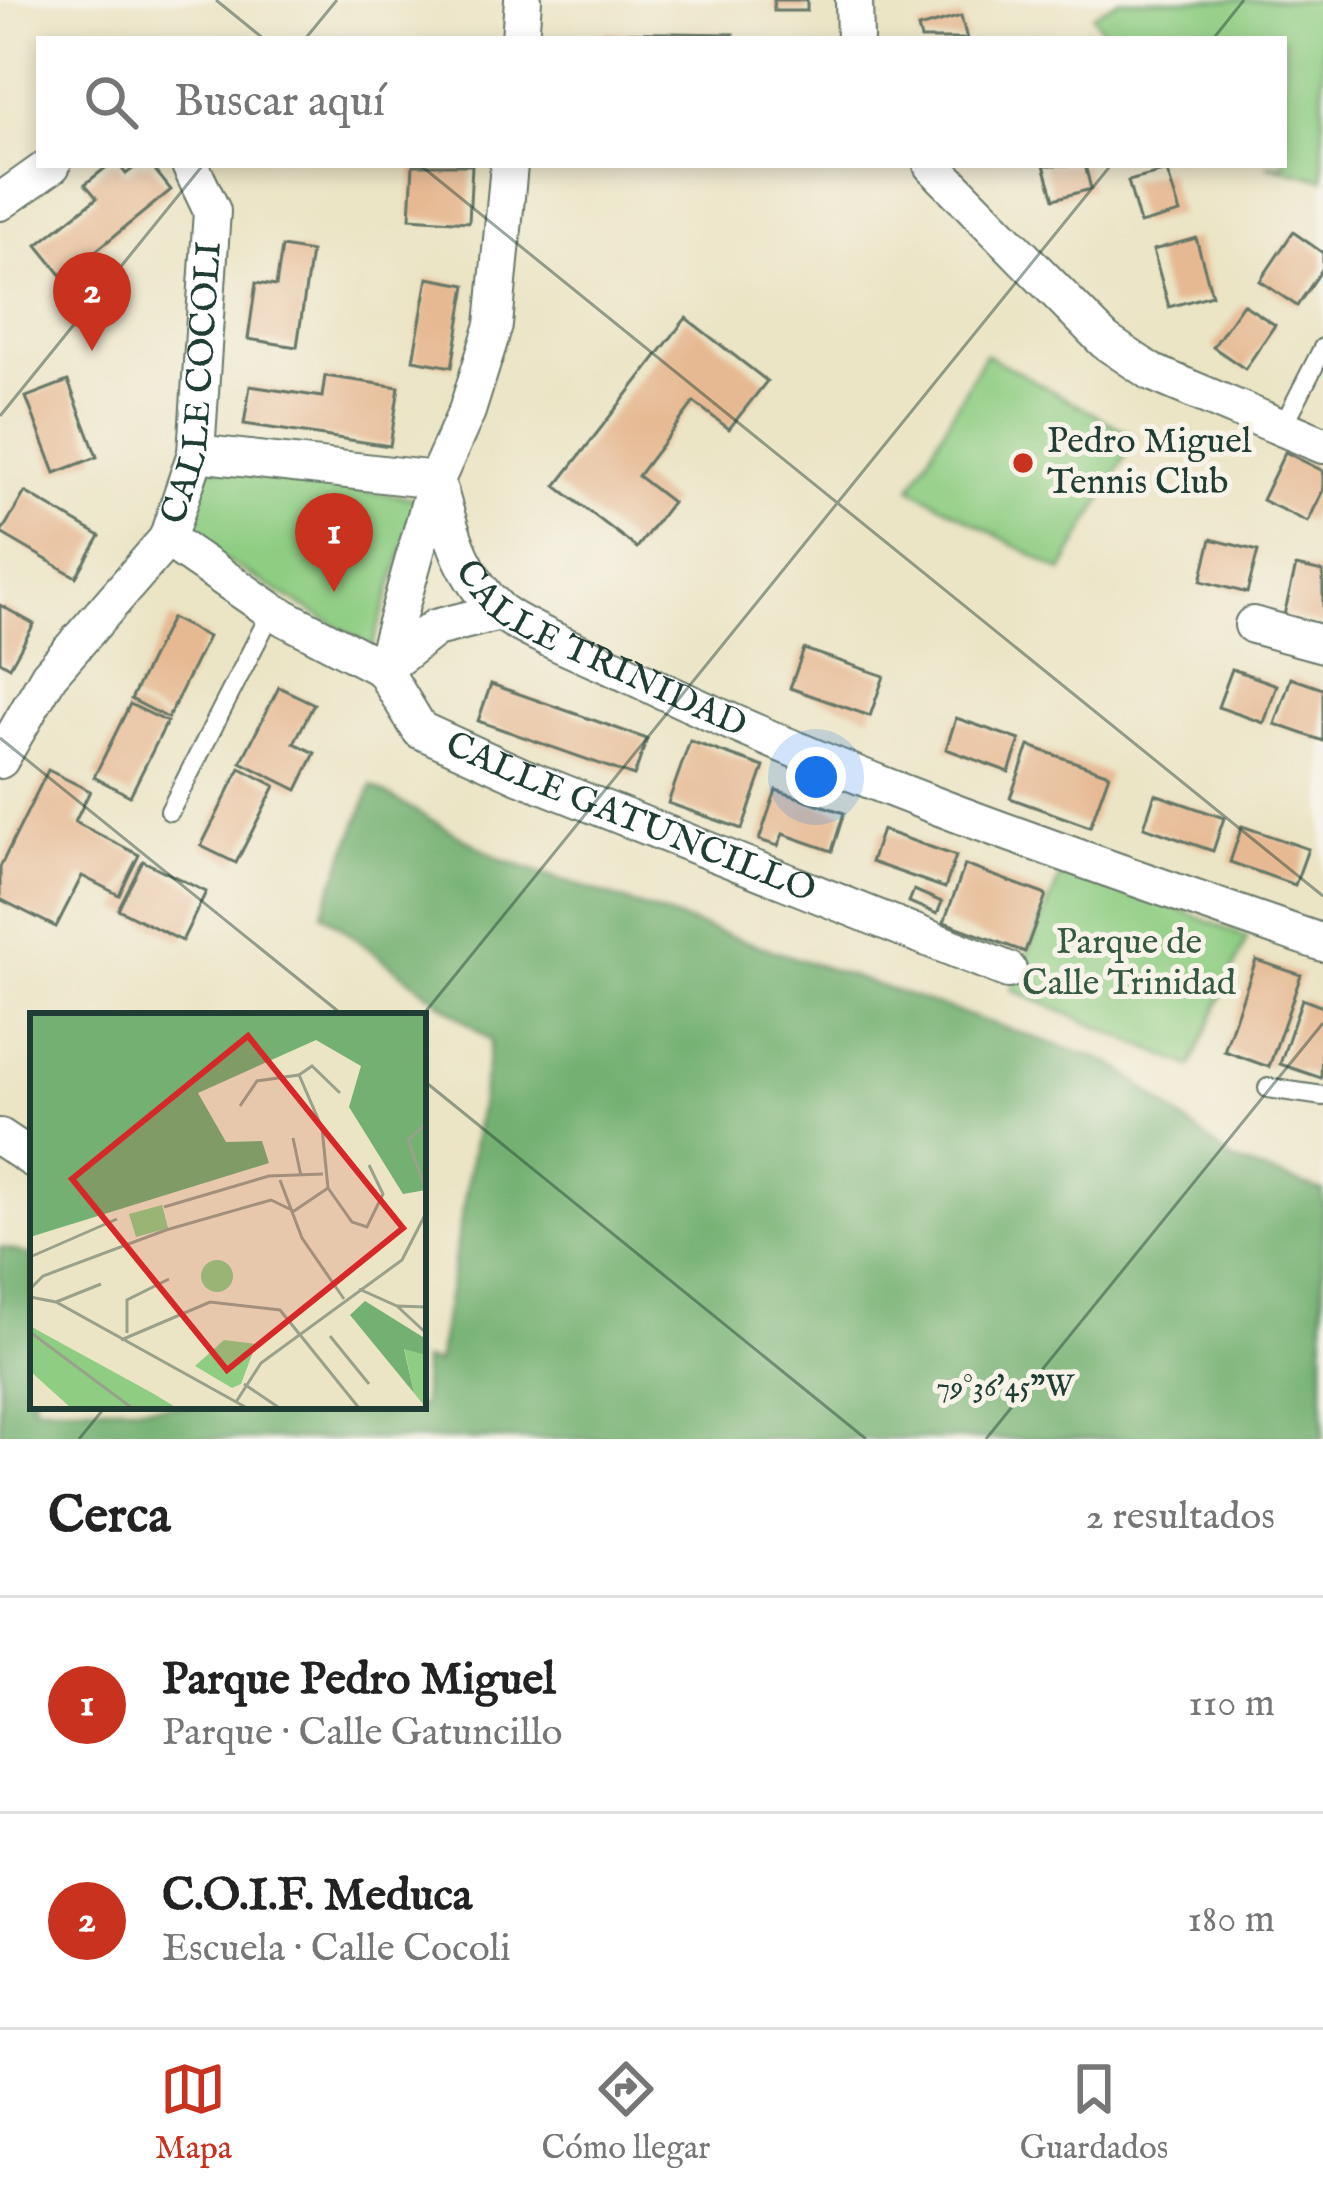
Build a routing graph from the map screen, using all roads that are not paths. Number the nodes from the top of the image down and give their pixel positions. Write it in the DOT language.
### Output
graph roads {
  1 [pos="523,0"];
  2 [pos="854,0"];
  3 [pos="520,36"];
  4 [pos="855,36"];
  5 [pos="48,168"];
  6 [pos="191,168"];
  7 [pos="509,168"];
  8 [pos="935,168"];
  9 [pos="0,202"];
  10 [pos="1323,348"];
  11 [pos="1282,428"];
  12 [pos="1323,445"];
  13 [pos="196,453"];
  14 [pos="436,480"];
  15 [pos="166,538"];
  16 [pos="272,611"];
  17 [pos="500,611"];
  18 [pos="1252,626"];
  19 [pos="1323,644"];
  20 [pos="383,669"];
  21 [pos="0,760"];
  22 [pos="170,811"];
  23 [pos="1323,943"];
  24 [pos="1008,970"];
  25 [pos="1268,1088"];
  26 [pos="1323,1096"];
  27 [pos="0,1138"];
  28 [pos="30,1157"];
  1 -- 3 [label="street"];
  2 -- 4 [label="street"];
  5 -- 9 [label="street"];
  6 -- 13 [label="street, CALLE COCOLI"];
  7 -- 14 [label="street"];
  8 -- 11 [label="street"];
  10 -- 11 [label="lane"];
  11 -- 12 [label="street"];
  13 -- 14 [label="street"];
  13 -- 15 [label="street, CALLE COCOLI"];
  14 -- 17 [label="street, CALLE TRINIDAD"];
  14 -- 20 [label="street"];
  15 -- 16 [label="street"];
  15 -- 21 [label="street, CALLE COCOLI"];
  16 -- 20 [label="street"];
  16 -- 22 [label="lane"];
  17 -- 20 [label="street"];
  17 -- 23 [label="street, CALLE TRINIDAD"];
  18 -- 19 [label="street"];
  20 -- 24 [label="street, CALLE GATUNCILLO"];
  25 -- 26 [label="lane"];
  27 -- 28 [label="street"];
}
